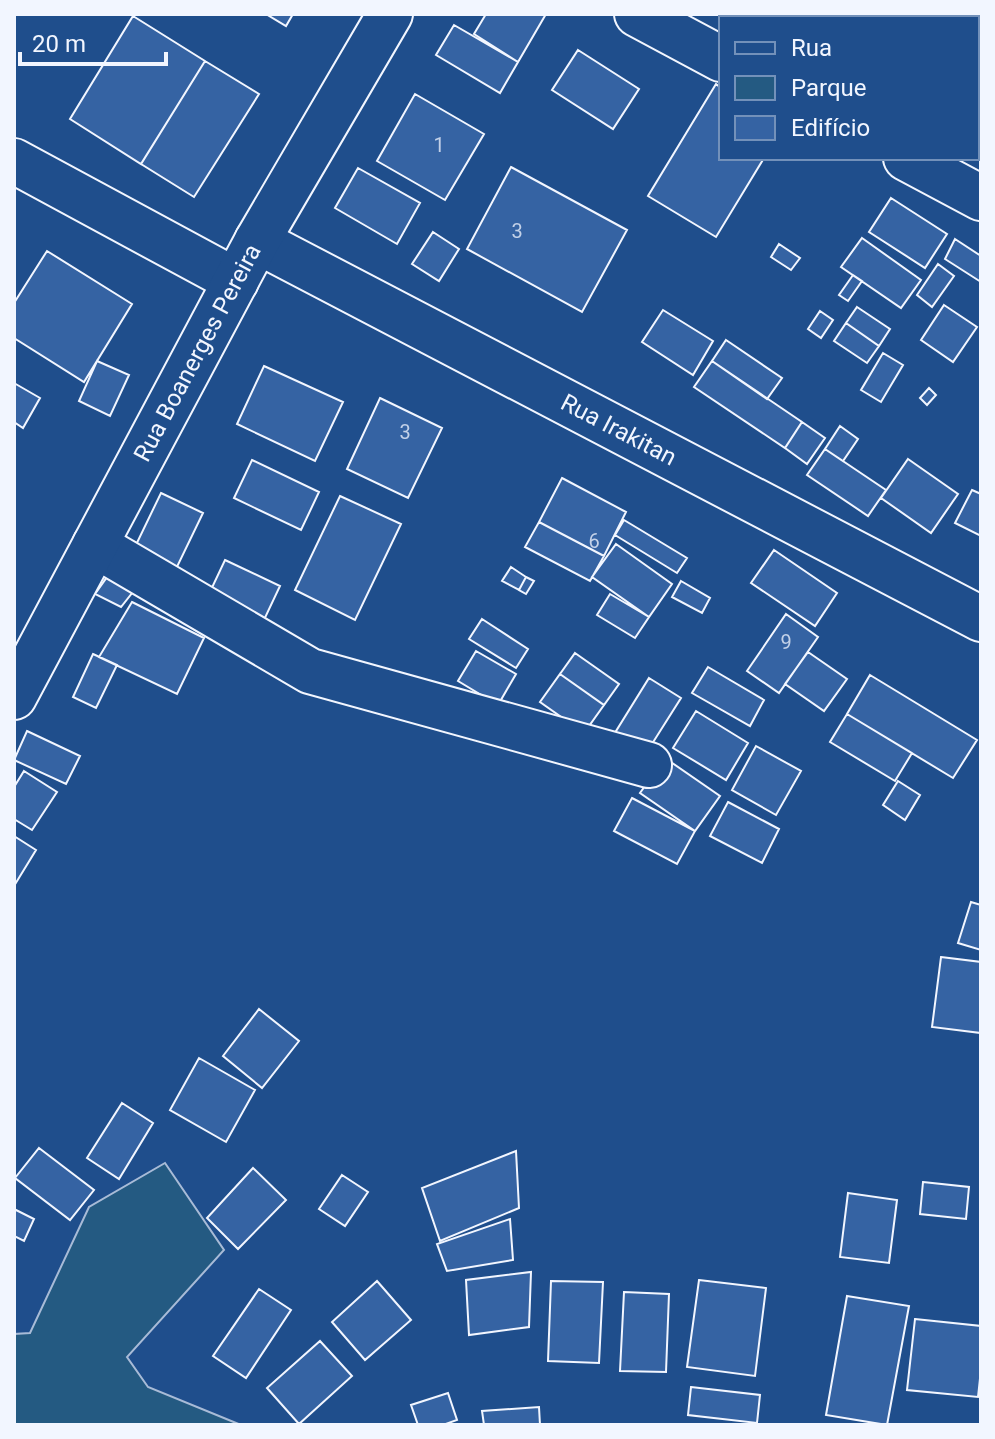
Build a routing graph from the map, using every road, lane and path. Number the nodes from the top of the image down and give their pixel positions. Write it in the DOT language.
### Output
graph roads {
  1 [pos="390,14"];
  2 [pos="637,14"];
  3 [pos="719,58"];
  4 [pos="910,160"];
  5 [pos="14,161"];
  6 [pos="981,198"];
  7 [pos="257,241"];
  8 [pos="236,281"];
  9 [pos="95,545"];
  10 [pos="981,619"];
  11 [pos="14,697"];
  12 [pos="649,765"];
  1 -- 7 [label="street, Rua Boanerges Pereira"];
  2 -- 3 [label="street"];
  4 -- 6 [label="street"];
  5 -- 8 [label="street"];
  7 -- 8 [label="street, Rua Boanerges Pereira"];
  7 -- 10 [label="street, Rua Irakitan"];
  8 -- 9 [label="street, Rua Boanerges Pereira"];
  9 -- 11 [label="street, Rua Boanerges Pereira"];
  9 -- 12 [label="street"];
}
